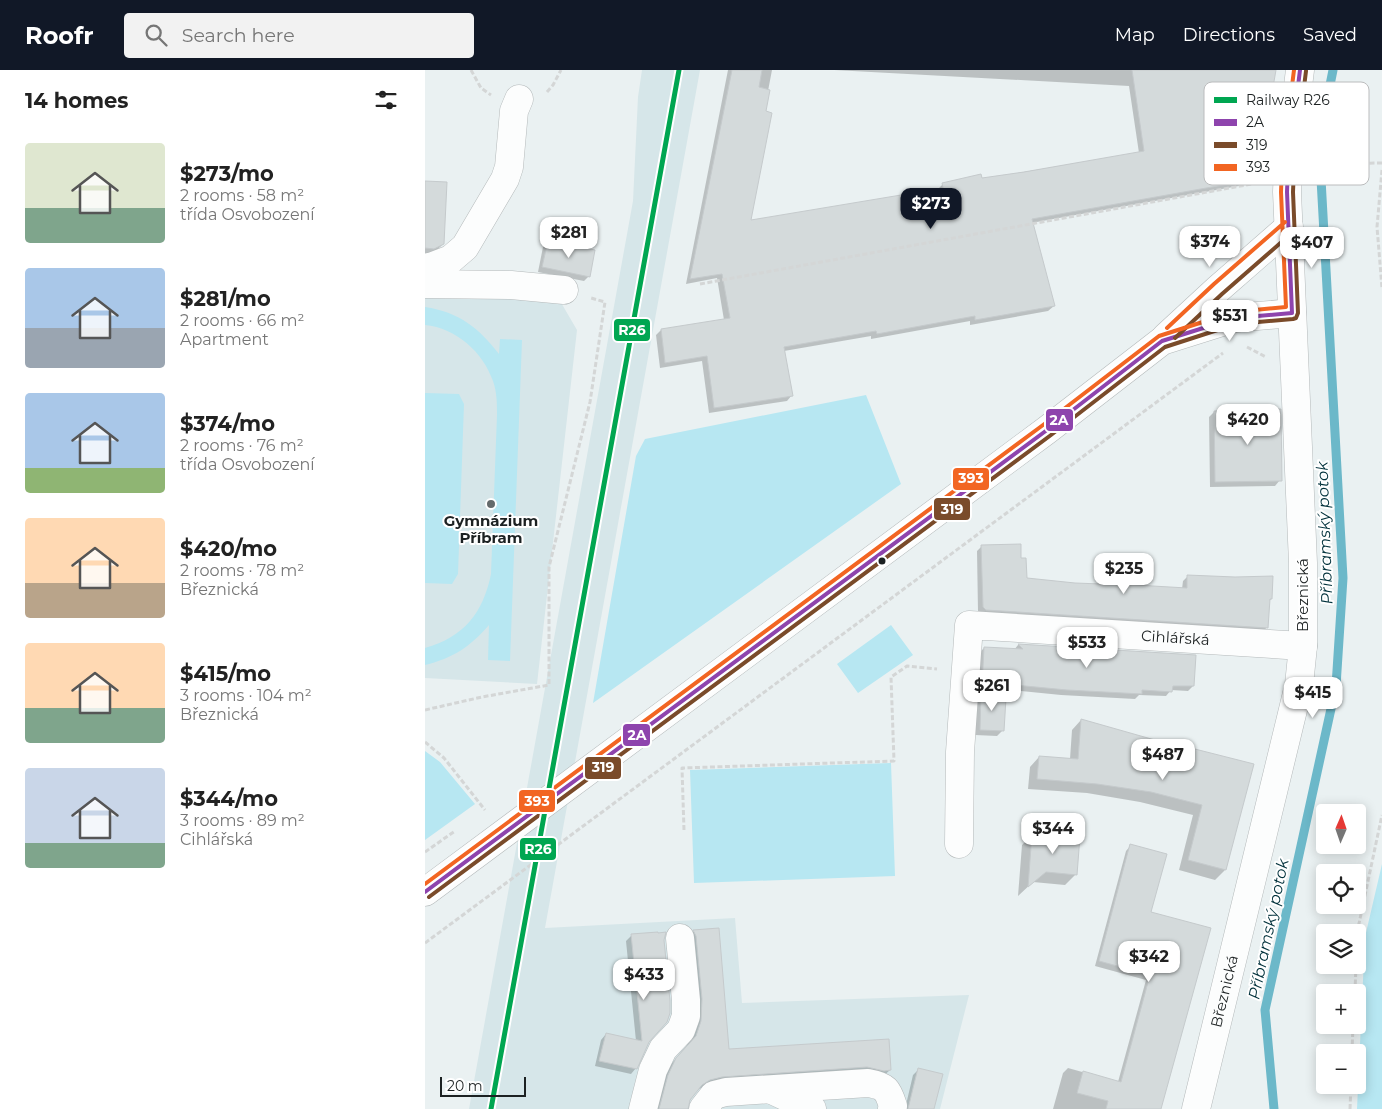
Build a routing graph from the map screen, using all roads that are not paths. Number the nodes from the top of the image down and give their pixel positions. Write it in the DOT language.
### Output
graph roads {
  1 [pos="519,100"];
  2 [pos="1287,185"];
  3 [pos="1289,227"];
  4 [pos="425,268"];
  5 [pos="425,284"];
  6 [pos="564,290"];
  7 [pos="1292,313"];
  8 [pos="1162,341"];
  9 [pos="1303,646"];
  10 [pos="959,844"];
  11 [pos="425,892"];
  12 [pos="680,938"];
  13 [pos="771,1090"];
  14 [pos="643,1109"];
  15 [pos="703,1109"];
  16 [pos="812,1109"];
  17 [pos="892,1109"];
  18 [pos="1196,1109"];
  1 -- 4 [label="street"];
  2 -- 3 [label="street, Březnická"];
  3 -- 7 [label="street, Březnická"];
  3 -- 8 [label="street"];
  5 -- 6 [label="street"];
  7 -- 8 [label="street"];
  7 -- 9 [label="street, Březnická"];
  8 -- 11 [label="street"];
  9 -- 10 [label="street, Cihlářská"];
  9 -- 18 [label="street, Březnická"];
  12 -- 14 [label="street"];
  13 -- 15 [label="street"];
  13 -- 16 [label="street"];
  13 -- 17 [label="street"];
}
